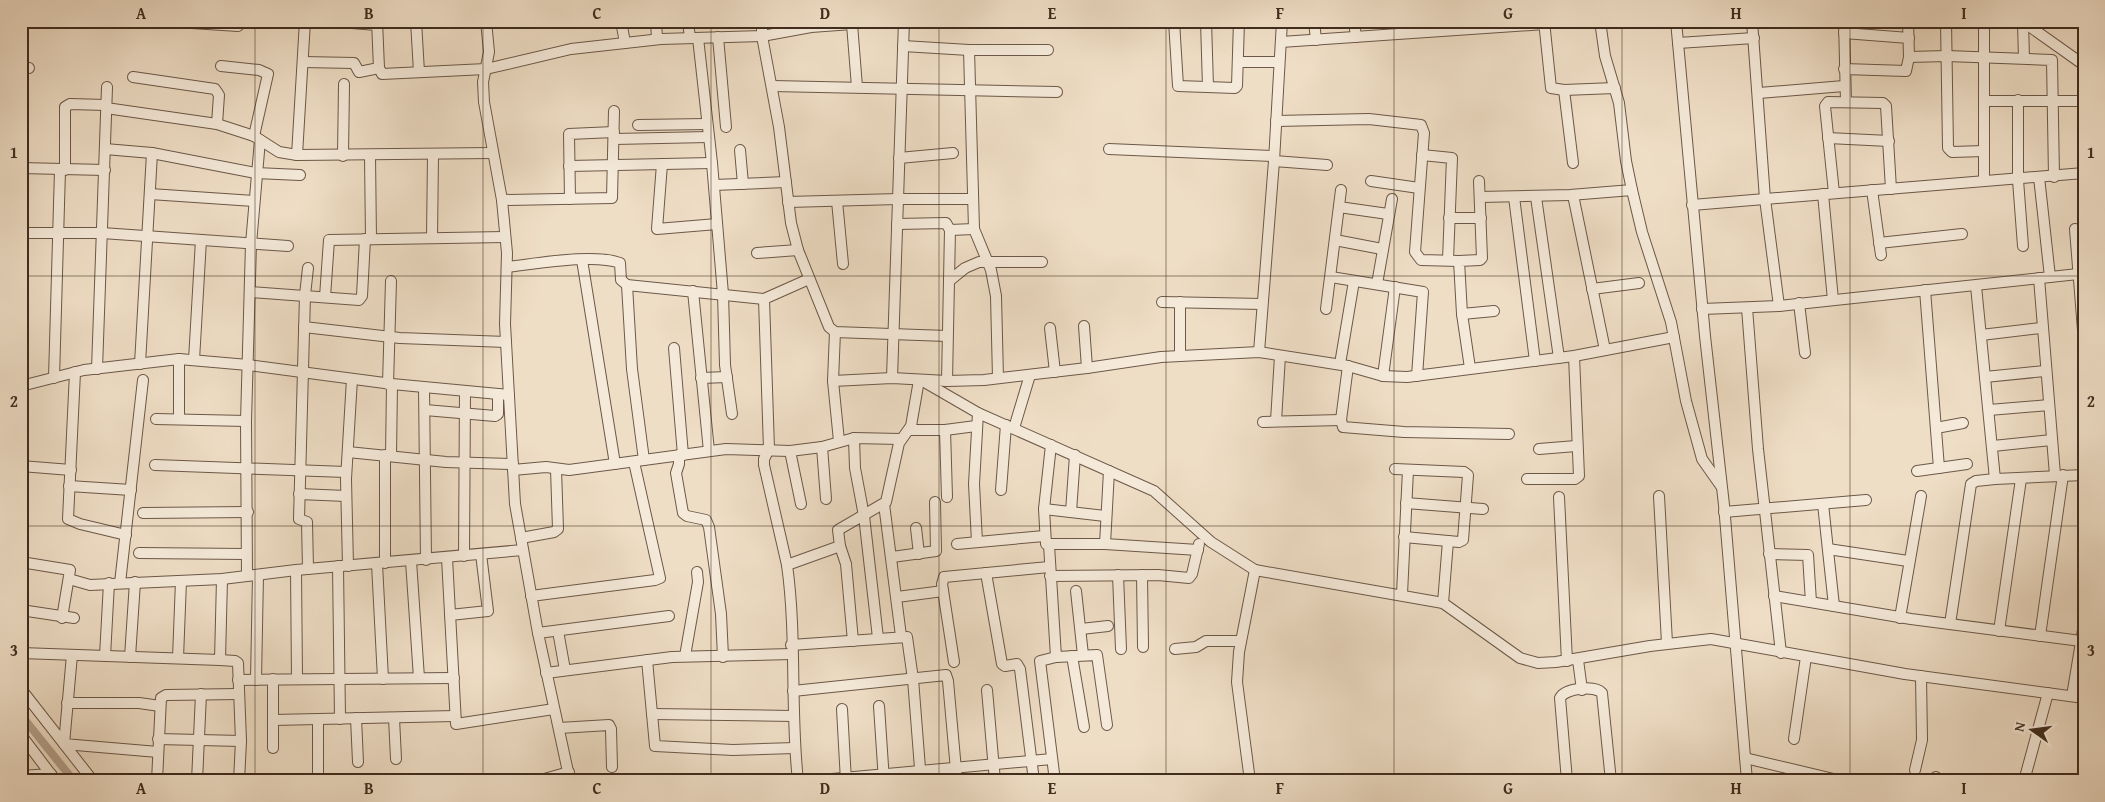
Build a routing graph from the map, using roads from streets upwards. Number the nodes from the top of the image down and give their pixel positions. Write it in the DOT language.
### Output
graph roads {
  1 [pos="161,21"];
  2 [pos="238,21"];
  3 [pos="305,21"];
  4 [pos="327,21"];
  5 [pos="416,21"];
  6 [pos="621,21"];
  7 [pos="656,21"];
  8 [pos="688,21"];
  9 [pos="762,21"];
  10 [pos="904,21"];
  11 [pos="1174,21"];
  12 [pos="1206,21"];
  13 [pos="1239,21"];
  14 [pos="1282,21"];
  15 [pos="1314,21"];
  16 [pos="1354,21"];
  17 [pos="1600,21"];
  18 [pos="1676,21"];
  19 [pos="1752,21"];
  20 [pos="1844,21"];
  21 [pos="1908,21"];
  22 [pos="1946,21"];
  23 [pos="1984,21"];
  24 [pos="489,22"];
  25 [pos="852,22"];
  26 [pos="2022,22"];
  27 [pos="377,23"];
  28 [pos="1544,23"];
  29 [pos="811,24"];
  30 [pos="1506,24"];
  31 [pos="1844,33"];
  32 [pos="762,36"];
  33 [pos="1356,36"];
  34 [pos="718,37"];
  35 [pos="694,38"];
  36 [pos="1754,38"];
  37 [pos="1909,38"];
  38 [pos="657,39"];
  39 [pos="1316,40"];
  40 [pos="1281,42"];
  41 [pos="625,43"];
  42 [pos="1678,43"];
  43 [pos="902,46"];
  44 [pos="969,50"];
  45 [pos="1048,50"];
  46 [pos="1947,56"];
  47 [pos="1909,57"];
  48 [pos="1985,58"];
  49 [pos="2024,58"];
  50 [pos="303,62"];
  51 [pos="1238,62"];
  52 [pos="1279,62"];
  53 [pos="2083,64"];
  54 [pos="221,66"];
  55 [pos="379,68"];
  56 [pos="486,69"];
  57 [pos="1844,69"];
  58 [pos="420,72"];
  59 [pos="133,77"];
  60 [pos="2084,83"];
  61 [pos="344,84"];
  62 [pos="772,86"];
  63 [pos="1208,86"];
  64 [pos="1844,86"];
  65 [pos="107,87"];
  66 [pos="857,87"];
  67 [pos="902,88"];
  68 [pos="1615,88"];
  69 [pos="970,89"];
  70 [pos="1564,90"];
  71 [pos="1057,92"];
  72 [pos="1759,93"];
  73 [pos="2018,100"];
  74 [pos="2052,100"];
  75 [pos="1986,101"];
  76 [pos="2084,101"];
  77 [pos="1846,102"];
  78 [pos="106,106"];
  79 [pos="614,111"];
  80 [pos="1276,122"];
  81 [pos="217,124"];
  82 [pos="707,124"];
  83 [pos="638,125"];
  84 [pos="23,127"];
  85 [pos="726,127"];
  86 [pos="614,136"];
  87 [pos="708,137"];
  88 [pos="257,138"];
  89 [pos="1828,138"];
  90 [pos="1889,140"];
  91 [pos="105,149"];
  92 [pos="1109,149"];
  93 [pos="740,150"];
  94 [pos="1984,151"];
  95 [pos="152,152"];
  96 [pos="493,153"];
  97 [pos="953,153"];
  98 [pos="432,154"];
  99 [pos="1422,154"];
  100 [pos="297,155"];
  101 [pos="343,156"];
  102 [pos="370,156"];
  103 [pos="898,158"];
  104 [pos="1274,158"];
  105 [pos="712,163"];
  106 [pos="1573,163"];
  107 [pos="662,164"];
  108 [pos="614,165"];
  109 [pos="1327,165"];
  110 [pos="569,166"];
  111 [pos="22,168"];
  112 [pos="62,170"];
  113 [pos="105,170"];
  114 [pos="256,173"];
  115 [pos="2084,173"];
  116 [pos="300,175"];
  117 [pos="2054,176"];
  118 [pos="2039,177"];
  119 [pos="1371,180"];
  120 [pos="2018,180"];
  121 [pos="1479,181"];
  122 [pos="1984,181"];
  123 [pos="786,182"];
  124 [pos="743,184"];
  125 [pos="714,185"];
  126 [pos="1419,188"];
  127 [pos="1890,189"];
  128 [pos="1341,190"];
  129 [pos="1632,190"];
  130 [pos="1872,190"];
  131 [pos="150,194"];
  132 [pos="1828,194"];
  133 [pos="1573,195"];
  134 [pos="1514,196"];
  135 [pos="1480,197"];
  136 [pos="1536,197"];
  137 [pos="898,198"];
  138 [pos="570,199"];
  139 [pos="972,199"];
  140 [pos="1392,199"];
  141 [pos="1765,199"];
  142 [pos="502,200"];
  143 [pos="836,200"];
  144 [pos="254,201"];
  145 [pos="788,202"];
  146 [pos="1692,205"];
  147 [pos="1339,207"];
  148 [pos="1388,214"];
  149 [pos="1449,218"];
  150 [pos="1481,218"];
  151 [pos="717,224"];
  152 [pos="897,224"];
  153 [pos="974,229"];
  154 [pos="2075,229"];
  155 [pos="950,230"];
  156 [pos="21,233"];
  157 [pos="59,233"];
  158 [pos="102,233"];
  159 [pos="1962,234"];
  160 [pos="147,238"];
  161 [pos="432,238"];
  162 [pos="505,238"];
  163 [pos="368,239"];
  164 [pos="201,240"];
  165 [pos="1335,240"];
  166 [pos="1879,243"];
  167 [pos="251,244"];
  168 [pos="288,246"];
  169 [pos="2023,246"];
  170 [pos="1382,249"];
  171 [pos="798,250"];
  172 [pos="757,253"];
  173 [pos="1881,255"];
  174 [pos="582,260"];
  175 [pos="1448,260"];
  176 [pos="987,261"];
  177 [pos="1459,261"];
  178 [pos="1042,262"];
  179 [pos="843,264"];
  180 [pos="507,267"];
  181 [pos="308,268"];
  182 [pos="2078,274"];
  183 [pos="2050,277"];
  184 [pos="809,278"];
  185 [pos="1331,278"];
  186 [pos="2038,278"];
  187 [pos="391,281"];
  188 [pos="949,281"];
  189 [pos="1354,281"];
  190 [pos="1639,282"];
  191 [pos="1377,284"];
  192 [pos="627,285"];
  193 [pos="1976,286"];
  194 [pos="1395,287"];
  195 [pos="1592,289"];
  196 [pos="1925,290"];
  197 [pos="693,291"];
  198 [pos="250,292"];
  199 [pos="723,294"];
  200 [pos="305,295"];
  201 [pos="325,297"];
  202 [pos="764,299"];
  203 [pos="1833,300"];
  204 [pos="1162,302"];
  205 [pos="1180,302"];
  206 [pos="1262,304"];
  207 [pos="1799,304"];
  208 [pos="2083,305"];
  209 [pos="1779,306"];
  210 [pos="1747,308"];
  211 [pos="1326,309"];
  212 [pos="1702,309"];
  213 [pos="1494,311"];
  214 [pos="1462,314"];
  215 [pos="1084,326"];
  216 [pos="304,327"];
  217 [pos="1050,328"];
  218 [pos="2041,328"];
  219 [pos="835,332"];
  220 [pos="1981,335"];
  221 [pos="894,336"];
  222 [pos="947,336"];
  223 [pos="390,337"];
  224 [pos="1674,337"];
  225 [pos="2084,339"];
  226 [pos="506,342"];
  227 [pos="2084,343"];
  228 [pos="674,348"];
  229 [pos="1605,350"];
  230 [pos="1259,352"];
  231 [pos="1805,353"];
  232 [pos="1180,355"];
  233 [pos="1280,356"];
  234 [pos="1574,356"];
  235 [pos="1559,358"];
  236 [pos="179,359"];
  237 [pos="194,360"];
  238 [pos="1535,361"];
  239 [pos="140,364"];
  240 [pos="248,364"];
  241 [pos="1344,365"];
  242 [pos="97,368"];
  243 [pos="1087,368"];
  244 [pos="1470,368"];
  245 [pos="2045,371"];
  246 [pos="75,372"];
  247 [pos="303,372"];
  248 [pos="1055,372"];
  249 [pos="1030,375"];
  250 [pos="1383,376"];
  251 [pos="1416,376"];
  252 [pos="1986,376"];
  253 [pos="726,377"];
  254 [pos="54,378"];
  255 [pos="701,378"];
  256 [pos="892,378"];
  257 [pos="998,378"];
  258 [pos="352,379"];
  259 [pos="143,380"];
  260 [pos="920,380"];
  261 [pos="833,381"];
  262 [pos="947,381"];
  263 [pos="390,384"];
  264 [pos="21,386"];
  265 [pos="424,388"];
  266 [pos="465,391"];
  267 [pos="498,394"];
  268 [pos="510,396"];
  269 [pos="2049,405"];
  270 [pos="425,410"];
  271 [pos="1989,410"];
  272 [pos="978,413"];
  273 [pos="464,414"];
  274 [pos="732,414"];
  275 [pos="156,419"];
  276 [pos="179,419"];
  277 [pos="1341,420"];
  278 [pos="246,421"];
  279 [pos="1276,421"];
  280 [pos="1263,422"];
  281 [pos="1963,423"];
  282 [pos="976,426"];
  283 [pos="1010,427"];
  284 [pos="1936,428"];
  285 [pos="908,430"];
  286 [pos="944,430"];
  287 [pos="1509,434"];
  288 [pos="854,438"];
  289 [pos="900,439"];
  290 [pos="2052,440"];
  291 [pos="839,441"];
  292 [pos="1051,445"];
  293 [pos="1576,446"];
  294 [pos="1993,446"];
  295 [pos="822,447"];
  296 [pos="769,449"];
  297 [pos="1539,449"];
  298 [pos="709,451"];
  299 [pos="790,451"];
  300 [pos="348,452"];
  301 [pos="681,455"];
  302 [pos="1075,455"];
  303 [pos="388,456"];
  304 [pos="425,460"];
  305 [pos="639,461"];
  306 [pos="463,462"];
  307 [pos="615,464"];
  308 [pos="1967,464"];
  309 [pos="155,465"];
  310 [pos="21,466"];
  311 [pos="247,467"];
  312 [pos="513,467"];
  313 [pos="1939,468"];
  314 [pos="556,469"];
  315 [pos="1394,469"];
  316 [pos="71,470"];
  317 [pos="300,470"];
  318 [pos="1408,470"];
  319 [pos="1109,471"];
  320 [pos="1918,471"];
  321 [pos="346,472"];
  322 [pos="2059,475"];
  323 [pos="2083,476"];
  324 [pos="1527,479"];
  325 [pos="1995,479"];
  326 [pos="2021,479"];
  327 [pos="70,486"];
  328 [pos="1722,486"];
  329 [pos="131,490"];
  330 [pos="1001,490"];
  331 [pos="300,494"];
  332 [pos="346,496"];
  333 [pos="1559,496"];
  334 [pos="1659,496"];
  335 [pos="1920,496"];
  336 [pos="947,497"];
  337 [pos="826,499"];
  338 [pos="1866,500"];
  339 [pos="935,502"];
  340 [pos="1406,503"];
  341 [pos="801,504"];
  342 [pos="884,504"];
  343 [pos="1823,504"];
  344 [pos="1467,507"];
  345 [pos="1044,509"];
  346 [pos="1483,509"];
  347 [pos="1765,510"];
  348 [pos="143,512"];
  349 [pos="248,512"];
  350 [pos="1071,512"];
  351 [pos="1724,512"];
  352 [pos="864,516"];
  353 [pos="1105,516"];
  354 [pos="916,528"];
  355 [pos="1201,534"];
  356 [pos="126,535"];
  357 [pos="1404,537"];
  358 [pos="521,538"];
  359 [pos="1046,541"];
  360 [pos="1448,541"];
  361 [pos="977,542"];
  362 [pos="957,544"];
  363 [pos="1105,544"];
  364 [pos="840,546"];
  365 [pos="1828,549"];
  366 [pos="523,550"];
  367 [pos="1198,550"];
  368 [pos="139,553"];
  369 [pos="246,554"];
  370 [pos="481,554"];
  371 [pos="919,554"];
  372 [pos="1769,554"];
  373 [pos="464,556"];
  374 [pos="892,557"];
  375 [pos="446,558"];
  376 [pos="426,560"];
  377 [pos="411,561"];
  378 [pos="1908,561"];
  379 [pos="21,562"];
  380 [pos="381,564"];
  381 [pos="786,565"];
  382 [pos="343,566"];
  383 [pos="308,569"];
  384 [pos="296,570"];
  385 [pos="1255,570"];
  386 [pos="1050,571"];
  387 [pos="697,572"];
  388 [pos="986,573"];
  389 [pos="253,575"];
  390 [pos="1118,575"];
  391 [pos="1142,575"];
  392 [pos="69,579"];
  393 [pos="181,580"];
  394 [pos="222,580"];
  395 [pos="135,582"];
  396 [pos="114,583"];
  397 [pos="943,591"];
  398 [pos="1076,591"];
  399 [pos="1402,594"];
  400 [pos="531,596"];
  401 [pos="1774,596"];
  402 [pos="897,597"];
  403 [pos="1443,602"];
  404 [pos="1811,602"];
  405 [pos="1834,606"];
  406 [pos="21,610"];
  407 [pos="450,615"];
  408 [pos="669,616"];
  409 [pos="62,618"];
  410 [pos="74,618"];
  411 [pos="1900,618"];
  412 [pos="1950,624"];
  413 [pos="2084,624"];
  414 [pos="1108,626"];
  415 [pos="1081,629"];
  416 [pos="558,631"];
  417 [pos="1999,631"];
  418 [pos="538,633"];
  419 [pos="901,636"];
  420 [pos="2040,636"];
  421 [pos="878,638"];
  422 [pos="853,640"];
  423 [pos="1241,641"];
  424 [pos="2081,641"];
  425 [pos="1668,643"];
  426 [pos="1736,645"];
  427 [pos="1143,647"];
  428 [pos="1121,649"];
  429 [pos="1175,649"];
  430 [pos="792,650"];
  431 [pos="1781,653"];
  432 [pos="21,654"];
  433 [pos="72,655"];
  434 [pos="1083,655"];
  435 [pos="105,656"];
  436 [pos="685,656"];
  437 [pos="1072,656"];
  438 [pos="130,657"];
  439 [pos="723,657"];
  440 [pos="1056,657"];
  441 [pos="1806,657"];
  442 [pos="178,658"];
  443 [pos="220,660"];
  444 [pos="647,660"];
  445 [pos="1573,660"];
  446 [pos="954,662"];
  447 [pos="565,670"];
  448 [pos="546,673"];
  449 [pos="1921,676"];
  450 [pos="419,678"];
  451 [pos="454,678"];
  452 [pos="296,679"];
  453 [pos="338,679"];
  454 [pos="383,679"];
  455 [pos="913,679"];
  456 [pos="238,680"];
  457 [pos="256,680"];
  458 [pos="273,680"];
  459 [pos="21,689"];
  460 [pos="987,690"];
  461 [pos="1582,690"];
  462 [pos="793,691"];
  463 [pos="2048,693"];
  464 [pos="201,694"];
  465 [pos="239,694"];
  466 [pos="2072,696"];
  467 [pos="2084,698"];
  468 [pos="67,703"];
  469 [pos="160,706"];
  470 [pos="878,706"];
  471 [pos="554,709"];
  472 [pos="842,709"];
  473 [pos="652,714"];
  474 [pos="455,716"];
  475 [pos="793,716"];
  476 [pos="356,718"];
  477 [pos="394,718"];
  478 [pos="318,719"];
  479 [pos="340,719"];
  480 [pos="273,720"];
  481 [pos="1107,725"];
  482 [pos="1084,727"];
  483 [pos="558,728"];
  484 [pos="21,734"];
  485 [pos="158,739"];
  486 [pos="1794,739"];
  487 [pos="198,740"];
  488 [pos="241,742"];
  489 [pos="64,744"];
  490 [pos="273,748"];
  491 [pos="795,748"];
  492 [pos="158,752"];
  493 [pos="1745,758"];
  494 [pos="396,759"];
  495 [pos="1052,759"];
  496 [pos="1032,761"];
  497 [pos="358,762"];
  498 [pos="994,764"];
  499 [pos="612,766"];
  500 [pos="956,767"];
  501 [pos="1915,770"];
  502 [pos="921,775"];
  503 [pos="21,776"];
  504 [pos="570,776"];
  505 [pos="53,777"];
  506 [pos="884,777"];
  507 [pos="846,778"];
  508 [pos="92,781"];
  509 [pos="157,781"];
  510 [pos="197,781"];
  511 [pos="239,781"];
  512 [pos="318,781"];
  513 [pos="537,781"];
  514 [pos="798,781"];
  515 [pos="810,781"];
  516 [pos="958,781"];
  517 [pos="995,781"];
  518 [pos="1034,781"];
  519 [pos="1055,781"];
  520 [pos="1250,781"];
  521 [pos="1566,781"];
  522 [pos="1611,781"];
  523 [pos="1747,781"];
  524 [pos="1842,781"];
  525 [pos="2024,781"];
  1 -- 2 [label="street"];
  3 -- 50 [label="street"];
  4 -- 27 [label="street"];
  5 -- 58 [label="street"];
  6 -- 41 [label="street"];
  7 -- 38 [label="street"];
  8 -- 35 [label="street"];
  9 -- 32 [label="street"];
  10 -- 43 [label="street"];
  11 -- 63 [label="street"];
  12 -- 63 [label="street"];
  13 -- 51 [label="street"];
  14 -- 40 [label="street"];
  15 -- 39 [label="street"];
  16 -- 33 [label="street"];
  17 -- 68 [label="street"];
  18 -- 42 [label="street"];
  19 -- 36 [label="street"];
  20 -- 31 [label="street"];
  21 -- 37 [label="street"];
  22 -- 46 [label="street"];
  23 -- 48 [label="street"];
  24 -- 56 [label="street"];
  25 -- 29 [label="street"];
  25 -- 66 [label="street"];
  26 -- 49 [label="street"];
  26 -- 53 [label="street"];
  27 -- 55 [label="street"];
  28 -- 30 [label="street"];
  28 -- 70 [label="street"];
  29 -- 32 [label="street"];
  30 -- 33 [label="street"];
  31 -- 37 [label="street"];
  31 -- 57 [label="street"];
  32 -- 34 [label="street"];
  32 -- 62 [label="street"];
  33 -- 39 [label="street"];
  34 -- 35 [label="street"];
  34 -- 85 [label="street"];
  35 -- 38 [label="street"];
  35 -- 82 [label="street"];
  36 -- 42 [label="street"];
  36 -- 72 [label="street"];
  37 -- 47 [label="street"];
  38 -- 41 [label="street"];
  39 -- 40 [label="street"];
  40 -- 52 [label="street"];
  41 -- 56 [label="street"];
  42 -- 146 [label="street"];
  43 -- 44 [label="street"];
  43 -- 67 [label="street"];
  44 -- 45 [label="street"];
  44 -- 69 [label="street"];
  46 -- 47 [label="street"];
  46 -- 48 [label="street"];
  46 -- 94 [label="street"];
  47 -- 57 [label="street"];
  48 -- 49 [label="street"];
  48 -- 75 [label="street"];
  49 -- 74 [label="street"];
  50 -- 55 [label="street"];
  50 -- 100 [label="street"];
  51 -- 52 [label="street"];
  51 -- 63 [label="street"];
  52 -- 80 [label="street"];
  53 -- 60 [label="street"];
  54 -- 88 [label="street"];
  55 -- 58 [label="street"];
  56 -- 58 [label="street"];
  56 -- 96 [label="street"];
  57 -- 64 [label="street"];
  59 -- 81 [label="street"];
  61 -- 101 [label="street"];
  62 -- 66 [label="street"];
  62 -- 123 [label="street"];
  64 -- 72 [label="street"];
  64 -- 77 [label="street"];
  65 -- 78 [label="street"];
  66 -- 67 [label="street"];
  67 -- 69 [label="street"];
  67 -- 103 [label="street"];
  68 -- 70 [label="street"];
  68 -- 129 [label="street"];
  69 -- 71 [label="street"];
  69 -- 139 [label="street"];
  70 -- 106 [label="street"];
  72 -- 141 [label="street"];
  73 -- 74 [label="street"];
  73 -- 75 [label="street"];
  73 -- 120 [label="street"];
  74 -- 76 [label="street"];
  74 -- 117 [label="street"];
  75 -- 94 [label="street"];
  77 -- 89 [label="street"];
  77 -- 90 [label="street"];
  78 -- 81 [label="street"];
  78 -- 91 [label="street"];
  78 -- 112 [label="street"];
  79 -- 86 [label="street"];
  80 -- 99 [label="street"];
  80 -- 104 [label="street"];
  81 -- 88 [label="street"];
  82 -- 83 [label="street"];
  82 -- 87 [label="street"];
  84 -- 111 [label="street"];
  86 -- 87 [label="street"];
  86 -- 108 [label="street"];
  86 -- 110 [label="street"];
  87 -- 105 [label="street"];
  88 -- 100 [label="street"];
  88 -- 114 [label="street"];
  89 -- 90 [label="street"];
  89 -- 132 [label="street"];
  90 -- 127 [label="street"];
  91 -- 95 [label="street"];
  91 -- 113 [label="street"];
  92 -- 104 [label="street"];
  93 -- 124 [label="street"];
  94 -- 122 [label="street"];
  95 -- 114 [label="street"];
  95 -- 131 [label="street"];
  96 -- 98 [label="street"];
  96 -- 142 [label="street"];
  97 -- 103 [label="street"];
  98 -- 102 [label="street"];
  98 -- 161 [label="street"];
  99 -- 126 [label="street"];
  99 -- 149 [label="street"];
  100 -- 101 [label="street"];
  101 -- 102 [label="street"];
  102 -- 163 [label="street"];
  103 -- 137 [label="street"];
  104 -- 109 [label="street"];
  104 -- 206 [label="street"];
  105 -- 107 [label="street"];
  105 -- 125 [label="street"];
  107 -- 108 [label="street"];
  107 -- 151 [label="street"];
  108 -- 110 [label="street"];
  108 -- 138 [label="street"];
  110 -- 138 [label="street"];
  111 -- 112 [label="street"];
  112 -- 113 [label="street"];
  112 -- 157 [label="street"];
  113 -- 158 [label="street"];
  114 -- 116 [label="street"];
  114 -- 144 [label="street"];
  115 -- 117 [label="street"];
  117 -- 118 [label="street"];
  118 -- 120 [label="street"];
  118 -- 183 [label="street"];
  119 -- 126 [label="street"];
  120 -- 122 [label="street"];
  120 -- 169 [label="street"];
  121 -- 135 [label="street"];
  122 -- 127 [label="street"];
  123 -- 124 [label="street"];
  123 -- 145 [label="street"];
  124 -- 125 [label="street"];
  125 -- 151 [label="street"];
  126 -- 175 [label="street"];
  127 -- 130 [label="street"];
  128 -- 147 [label="street"];
  129 -- 133 [label="street"];
  129 -- 224 [label="street"];
  130 -- 132 [label="street"];
  130 -- 166 [label="street"];
  131 -- 144 [label="street"];
  131 -- 160 [label="street"];
  132 -- 141 [label="street"];
  132 -- 203 [label="street"];
  133 -- 136 [label="street"];
  133 -- 195 [label="street"];
  134 -- 135 [label="street"];
  134 -- 136 [label="street"];
  134 -- 238 [label="street"];
  135 -- 150 [label="street"];
  136 -- 235 [label="street"];
  137 -- 139 [label="street"];
  137 -- 143 [label="street"];
  137 -- 152 [label="street"];
  138 -- 142 [label="street"];
  139 -- 153 [label="street"];
  140 -- 148 [label="street"];
  141 -- 146 [label="street"];
  141 -- 209 [label="street"];
  142 -- 162 [label="street"];
  143 -- 145 [label="street"];
  143 -- 179 [label="street"];
  144 -- 167 [label="street"];
  145 -- 171 [label="street"];
  146 -- 212 [label="street"];
  147 -- 148 [label="street"];
  147 -- 165 [label="street"];
  148 -- 170 [label="street"];
  149 -- 150 [label="street"];
  149 -- 175 [label="street"];
  150 -- 177 [label="street"];
  151 -- 199 [label="street"];
  152 -- 155 [label="street"];
  152 -- 221 [label="street"];
  153 -- 155 [label="street"];
  153 -- 176 [label="street"];
  154 -- 182 [label="street"];
  155 -- 188 [label="street"];
  156 -- 157 [label="street"];
  157 -- 158 [label="street"];
  157 -- 254 [label="street"];
  158 -- 160 [label="street"];
  158 -- 242 [label="street"];
  159 -- 166 [label="street"];
  160 -- 164 [label="street"];
  160 -- 239 [label="street"];
  161 -- 162 [label="street"];
  161 -- 163 [label="street"];
  162 -- 180 [label="street"];
  163 -- 201 [label="street"];
  163 -- 201 [label="street"];
  164 -- 167 [label="street"];
  164 -- 237 [label="street"];
  165 -- 170 [label="street"];
  165 -- 185 [label="street"];
  166 -- 173 [label="street"];
  167 -- 168 [label="street"];
  167 -- 198 [label="street"];
  170 -- 191 [label="street"];
  171 -- 172 [label="street"];
  171 -- 184 [label="street"];
  174 -- 180 [label="street"];
  174 -- 192 [label="street"];
  174 -- 307 [label="street"];
  175 -- 177 [label="street"];
  176 -- 178 [label="street"];
  176 -- 188 [label="street"];
  176 -- 257 [label="street"];
  177 -- 214 [label="street"];
  180 -- 226 [label="street"];
  181 -- 200 [label="street"];
  182 -- 183 [label="street"];
  182 -- 208 [label="street"];
  183 -- 186 [label="street"];
  184 -- 202 [label="street"];
  184 -- 219 [label="street"];
  185 -- 189 [label="street"];
  185 -- 211 [label="street"];
  186 -- 193 [label="street"];
  186 -- 218 [label="street"];
  187 -- 223 [label="street"];
  188 -- 222 [label="street"];
  189 -- 191 [label="street"];
  189 -- 241 [label="street"];
  190 -- 195 [label="street"];
  191 -- 194 [label="street"];
  192 -- 197 [label="street"];
  192 -- 305 [label="street"];
  193 -- 196 [label="street"];
  193 -- 220 [label="street"];
  194 -- 250 [label="street"];
  194 -- 251 [label="street"];
  195 -- 229 [label="street"];
  196 -- 203 [label="street"];
  196 -- 284 [label="street"];
  197 -- 199 [label="street"];
  197 -- 255 [label="street"];
  198 -- 200 [label="street"];
  198 -- 240 [label="street"];
  199 -- 202 [label="street"];
  199 -- 253 [label="street"];
  200 -- 201 [label="street"];
  200 -- 216 [label="street"];
  202 -- 296 [label="street"];
  203 -- 207 [label="street"];
  204 -- 205 [label="street"];
  205 -- 206 [label="street"];
  205 -- 232 [label="street"];
  206 -- 230 [label="street"];
  207 -- 209 [label="street"];
  207 -- 231 [label="street"];
  208 -- 225 [label="street"];
  209 -- 210 [label="street"];
  210 -- 212 [label="street"];
  210 -- 347 [label="street"];
  212 -- 328 [label="street"];
  213 -- 214 [label="street"];
  214 -- 244 [label="street"];
  215 -- 243 [label="street"];
  216 -- 223 [label="street"];
  216 -- 247 [label="street"];
  217 -- 248 [label="street"];
  218 -- 220 [label="street"];
  218 -- 245 [label="street"];
  219 -- 221 [label="street"];
  219 -- 261 [label="street"];
  220 -- 252 [label="street"];
  221 -- 222 [label="street"];
  221 -- 256 [label="street"];
  222 -- 262 [label="street"];
  223 -- 226 [label="street"];
  223 -- 263 [label="street"];
  224 -- 229 [label="street"];
  224 -- 328 [label="street"];
  225 -- 227 [label="street"];
  226 -- 268 [label="street"];
  228 -- 301 [label="street"];
  229 -- 234 [label="street"];
  230 -- 232 [label="street"];
  230 -- 233 [label="street"];
  232 -- 243 [label="street"];
  233 -- 241 [label="street"];
  233 -- 279 [label="street"];
  234 -- 235 [label="street"];
  234 -- 293 [label="street"];
  235 -- 238 [label="street"];
  236 -- 237 [label="street"];
  236 -- 239 [label="street"];
  236 -- 276 [label="street"];
  237 -- 240 [label="street"];
  238 -- 244 [label="street"];
  239 -- 242 [label="street"];
  240 -- 247 [label="street"];
  240 -- 278 [label="street"];
  241 -- 250 [label="street"];
  241 -- 277 [label="street"];
  242 -- 246 [label="street"];
  243 -- 248 [label="street"];
  244 -- 251 [label="street"];
  245 -- 252 [label="street"];
  245 -- 269 [label="street"];
  246 -- 254 [label="street"];
  246 -- 316 [label="street"];
  247 -- 258 [label="street"];
  247 -- 317 [label="street"];
  248 -- 249 [label="street"];
  249 -- 257 [label="street"];
  249 -- 283 [label="street"];
  250 -- 251 [label="street"];
  252 -- 271 [label="street"];
  253 -- 255 [label="street"];
  253 -- 274 [label="street"];
  254 -- 264 [label="street"];
  255 -- 298 [label="street"];
  256 -- 260 [label="street"];
  256 -- 261 [label="street"];
  257 -- 262 [label="street"];
  258 -- 263 [label="street"];
  258 -- 300 [label="street"];
  259 -- 329 [label="street"];
  260 -- 262 [label="street"];
  260 -- 272 [label="street"];
  260 -- 285 [label="street"];
  261 -- 291 [label="street"];
  263 -- 265 [label="street"];
  263 -- 303 [label="street"];
  265 -- 266 [label="street"];
  265 -- 270 [label="street"];
  266 -- 267 [label="street"];
  266 -- 273 [label="street"];
  267 -- 268 [label="street"];
  267 -- 273 [label="street"];
  268 -- 312 [label="street"];
  269 -- 271 [label="street"];
  269 -- 290 [label="street"];
  270 -- 273 [label="street"];
  270 -- 304 [label="street"];
  271 -- 294 [label="street"];
  272 -- 282 [label="street"];
  272 -- 283 [label="street"];
  273 -- 306 [label="street"];
  275 -- 276 [label="street"];
  276 -- 278 [label="street"];
  277 -- 279 [label="street"];
  277 -- 287 [label="street"];
  278 -- 311 [label="street"];
  279 -- 280 [label="street"];
  281 -- 284 [label="street"];
  282 -- 286 [label="street"];
  282 -- 361 [label="street"];
  283 -- 292 [label="street"];
  283 -- 330 [label="street"];
  284 -- 313 [label="street"];
  285 -- 286 [label="street"];
  285 -- 289 [label="street"];
  286 -- 336 [label="street"];
  288 -- 289 [label="street"];
  288 -- 291 [label="street"];
  288 -- 352 [label="street"];
  289 -- 342 [label="street"];
  290 -- 294 [label="street"];
  290 -- 322 [label="street"];
  291 -- 295 [label="street"];
  292 -- 302 [label="street"];
  292 -- 345 [label="street"];
  293 -- 297 [label="street"];
  293 -- 324 [label="street"];
  294 -- 325 [label="street"];
  295 -- 299 [label="street"];
  295 -- 337 [label="street"];
  296 -- 298 [label="street"];
  296 -- 299 [label="street"];
  296 -- 381 [label="street"];
  298 -- 301 [label="street"];
  299 -- 341 [label="street"];
  300 -- 303 [label="street"];
  300 -- 321 [label="street"];
  301 -- 305 [label="street"];
  301 -- 439 [label="street"];
  302 -- 319 [label="street"];
  302 -- 350 [label="street"];
  303 -- 304 [label="street"];
  303 -- 380 [label="street"];
  304 -- 306 [label="street"];
  304 -- 376 [label="street"];
  305 -- 307 [label="street"];
  305 -- 400 [label="street"];
  306 -- 312 [label="street"];
  306 -- 373 [label="street"];
  307 -- 314 [label="street"];
  308 -- 313 [label="street"];
  309 -- 311 [label="street"];
  310 -- 316 [label="street"];
  311 -- 317 [label="street"];
  311 -- 349 [label="street"];
  312 -- 314 [label="street"];
  312 -- 358 [label="street"];
  313 -- 320 [label="street"];
  314 -- 358 [label="street"];
  315 -- 318 [label="street"];
  316 -- 327 [label="street"];
  317 -- 321 [label="street"];
  317 -- 331 [label="street"];
  318 -- 340 [label="street"];
  318 -- 344 [label="street"];
  319 -- 353 [label="street"];
  319 -- 355 [label="street"];
  321 -- 332 [label="street"];
  322 -- 323 [label="street"];
  322 -- 326 [label="street"];
  322 -- 420 [label="street"];
  325 -- 326 [label="street"];
  325 -- 412 [label="street"];
  326 -- 417 [label="street"];
  327 -- 329 [label="street"];
  327 -- 356 [label="street"];
  328 -- 351 [label="street"];
  329 -- 356 [label="street"];
  331 -- 332 [label="street"];
  331 -- 383 [label="street"];
  332 -- 382 [label="street"];
  333 -- 445 [label="street"];
  334 -- 425 [label="street"];
  335 -- 378 [label="street"];
  338 -- 343 [label="street"];
  339 -- 371 [label="street"];
  340 -- 344 [label="street"];
  340 -- 357 [label="street"];
  342 -- 352 [label="street"];
  342 -- 374 [label="street"];
  343 -- 347 [label="street"];
  343 -- 365 [label="street"];
  344 -- 346 [label="street"];
  344 -- 360 [label="street"];
  345 -- 350 [label="street"];
  345 -- 359 [label="street"];
  347 -- 351 [label="street"];
  347 -- 372 [label="street"];
  348 -- 349 [label="street"];
  349 -- 369 [label="street"];
  350 -- 353 [label="street"];
  351 -- 426 [label="street"];
  352 -- 364 [label="street"];
  352 -- 421 [label="street"];
  353 -- 363 [label="street"];
  354 -- 371 [label="street"];
  355 -- 367 [label="street"];
  355 -- 385 [label="street"];
  356 -- 396 [label="street"];
  357 -- 360 [label="street"];
  357 -- 399 [label="street"];
  358 -- 366 [label="street"];
  359 -- 361 [label="street"];
  359 -- 363 [label="street"];
  359 -- 386 [label="street"];
  360 -- 403 [label="street"];
  361 -- 362 [label="street"];
  363 -- 367 [label="street"];
  364 -- 381 [label="street"];
  364 -- 422 [label="street"];
  365 -- 378 [label="street"];
  365 -- 405 [label="street"];
  366 -- 370 [label="street"];
  366 -- 400 [label="street"];
  367 -- 391 [label="street"];
  368 -- 369 [label="street"];
  369 -- 389 [label="street"];
  370 -- 373 [label="street"];
  370 -- 407 [label="street"];
  371 -- 374 [label="street"];
  372 -- 401 [label="street"];
  372 -- 404 [label="street"];
  373 -- 375 [label="street"];
  374 -- 402 [label="street"];
  375 -- 376 [label="street"];
  375 -- 407 [label="street"];
  376 -- 377 [label="street"];
  377 -- 380 [label="street"];
  377 -- 450 [label="street"];
  378 -- 411 [label="street"];
  379 -- 392 [label="street"];
  380 -- 382 [label="street"];
  380 -- 454 [label="street"];
  381 -- 430 [label="street"];
  382 -- 383 [label="street"];
  382 -- 453 [label="street"];
  383 -- 384 [label="street"];
  384 -- 389 [label="street"];
  384 -- 452 [label="street"];
  385 -- 399 [label="street"];
  385 -- 423 [label="street"];
  386 -- 388 [label="street"];
  386 -- 390 [label="street"];
  386 -- 440 [label="street"];
  387 -- 436 [label="street"];
  388 -- 397 [label="street"];
  388 -- 496 [label="street"];
  389 -- 394 [label="street"];
  389 -- 457 [label="street"];
  390 -- 391 [label="street"];
  390 -- 428 [label="street"];
  391 -- 427 [label="street"];
  392 -- 396 [label="street"];
  392 -- 409 [label="street"];
  393 -- 394 [label="street"];
  393 -- 395 [label="street"];
  393 -- 442 [label="street"];
  394 -- 443 [label="street"];
  395 -- 396 [label="street"];
  395 -- 438 [label="street"];
  396 -- 435 [label="street"];
  397 -- 402 [label="street"];
  397 -- 446 [label="street"];
  398 -- 415 [label="street"];
  399 -- 403 [label="street"];
  400 -- 418 [label="street"];
  401 -- 404 [label="street"];
  401 -- 431 [label="street"];
  402 -- 419 [label="street"];
  403 -- 445 [label="street"];
  404 -- 405 [label="street"];
  405 -- 411 [label="street"];
  406 -- 409 [label="street"];
  407 -- 451 [label="street"];
  408 -- 416 [label="street"];
  409 -- 410 [label="street"];
  411 -- 412 [label="street"];
  412 -- 417 [label="street"];
  413 -- 424 [label="street"];
  414 -- 415 [label="street"];
  415 -- 434 [label="street"];
  416 -- 418 [label="street"];
  416 -- 447 [label="street"];
  417 -- 420 [label="street"];
  418 -- 448 [label="street"];
  419 -- 421 [label="street"];
  419 -- 455 [label="street"];
  420 -- 424 [label="street"];
  421 -- 422 [label="street"];
  422 -- 430 [label="street"];
  423 -- 429 [label="street"];
  423 -- 520 [label="street"];
  424 -- 466 [label="street"];
  425 -- 426 [label="street"];
  425 -- 445 [label="street"];
  426 -- 431 [label="street"];
  426 -- 493 [label="street"];
  430 -- 439 [label="street"];
  430 -- 462 [label="street"];
  431 -- 441 [label="street"];
  432 -- 433 [label="street"];
  433 -- 435 [label="street"];
  433 -- 468 [label="street"];
  434 -- 437 [label="street"];
  434 -- 481 [label="street"];
  435 -- 438 [label="street"];
  436 -- 439 [label="street"];
  436 -- 444 [label="street"];
  437 -- 440 [label="street"];
  437 -- 482 [label="street"];
  438 -- 442 [label="street"];
  440 -- 495 [label="street"];
  441 -- 449 [label="street"];
  441 -- 486 [label="street"];
  442 -- 443 [label="street"];
  443 -- 456 [label="street"];
  444 -- 447 [label="street"];
  444 -- 473 [label="street"];
  445 -- 461 [label="street"];
  447 -- 448 [label="street"];
  448 -- 471 [label="street"];
  449 -- 463 [label="street"];
  449 -- 501 [label="street"];
  450 -- 451 [label="street"];
  450 -- 454 [label="street"];
  451 -- 474 [label="street"];
  452 -- 453 [label="street"];
  452 -- 458 [label="street"];
  453 -- 454 [label="street"];
  453 -- 479 [label="street"];
  455 -- 462 [label="street"];
  455 -- 500 [label="street"];
  455 -- 502 [label="street"];
  456 -- 457 [label="street"];
  456 -- 465 [label="street"];
  457 -- 458 [label="street"];
  458 -- 480 [label="street"];
  459 -- 489 [label="street"];
  460 -- 498 [label="street"];
  461 -- 521 [label="street"];
  461 -- 522 [label="street"];
  462 -- 475 [label="street"];
  463 -- 466 [label="street"];
  463 -- 525 [label="street"];
  464 -- 465 [label="street"];
  464 -- 469 [label="street"];
  464 -- 487 [label="street"];
  465 -- 488 [label="street"];
  466 -- 467 [label="street"];
  468 -- 469 [label="street"];
  468 -- 489 [label="street"];
  469 -- 485 [label="street"];
  470 -- 506 [label="street"];
  471 -- 474 [label="street"];
  471 -- 483 [label="street"];
  472 -- 507 [label="street"];
  473 -- 475 [label="street"];
  473 -- 491 [label="street"];
  474 -- 477 [label="street"];
  475 -- 491 [label="street"];
  476 -- 477 [label="street"];
  476 -- 479 [label="street"];
  476 -- 497 [label="street"];
  477 -- 494 [label="street"];
  478 -- 479 [label="street"];
  478 -- 480 [label="street"];
  478 -- 512 [label="street"];
  480 -- 490 [label="street"];
  483 -- 499 [label="street"];
  483 -- 504 [label="street"];
  484 -- 505 [label="street"];
  485 -- 487 [label="street"];
  485 -- 492 [label="street"];
  487 -- 488 [label="street"];
  487 -- 510 [label="street"];
  488 -- 511 [label="street"];
  489 -- 492 [label="street"];
  489 -- 508 [label="street"];
  491 -- 514 [label="street"];
  492 -- 509 [label="street"];
  493 -- 523 [label="street"];
  493 -- 524 [label="street"];
  495 -- 496 [label="street"];
  495 -- 519 [label="street"];
  496 -- 498 [label="street"];
  496 -- 518 [label="street"];
  498 -- 500 [label="street"];
  498 -- 517 [label="street"];
  500 -- 502 [label="street"];
  500 -- 516 [label="street"];
  502 -- 506 [label="street"];
  503 -- 505 [label="street"];
  504 -- 513 [label="street"];
  506 -- 507 [label="street"];
  507 -- 515 [label="street"];
}
